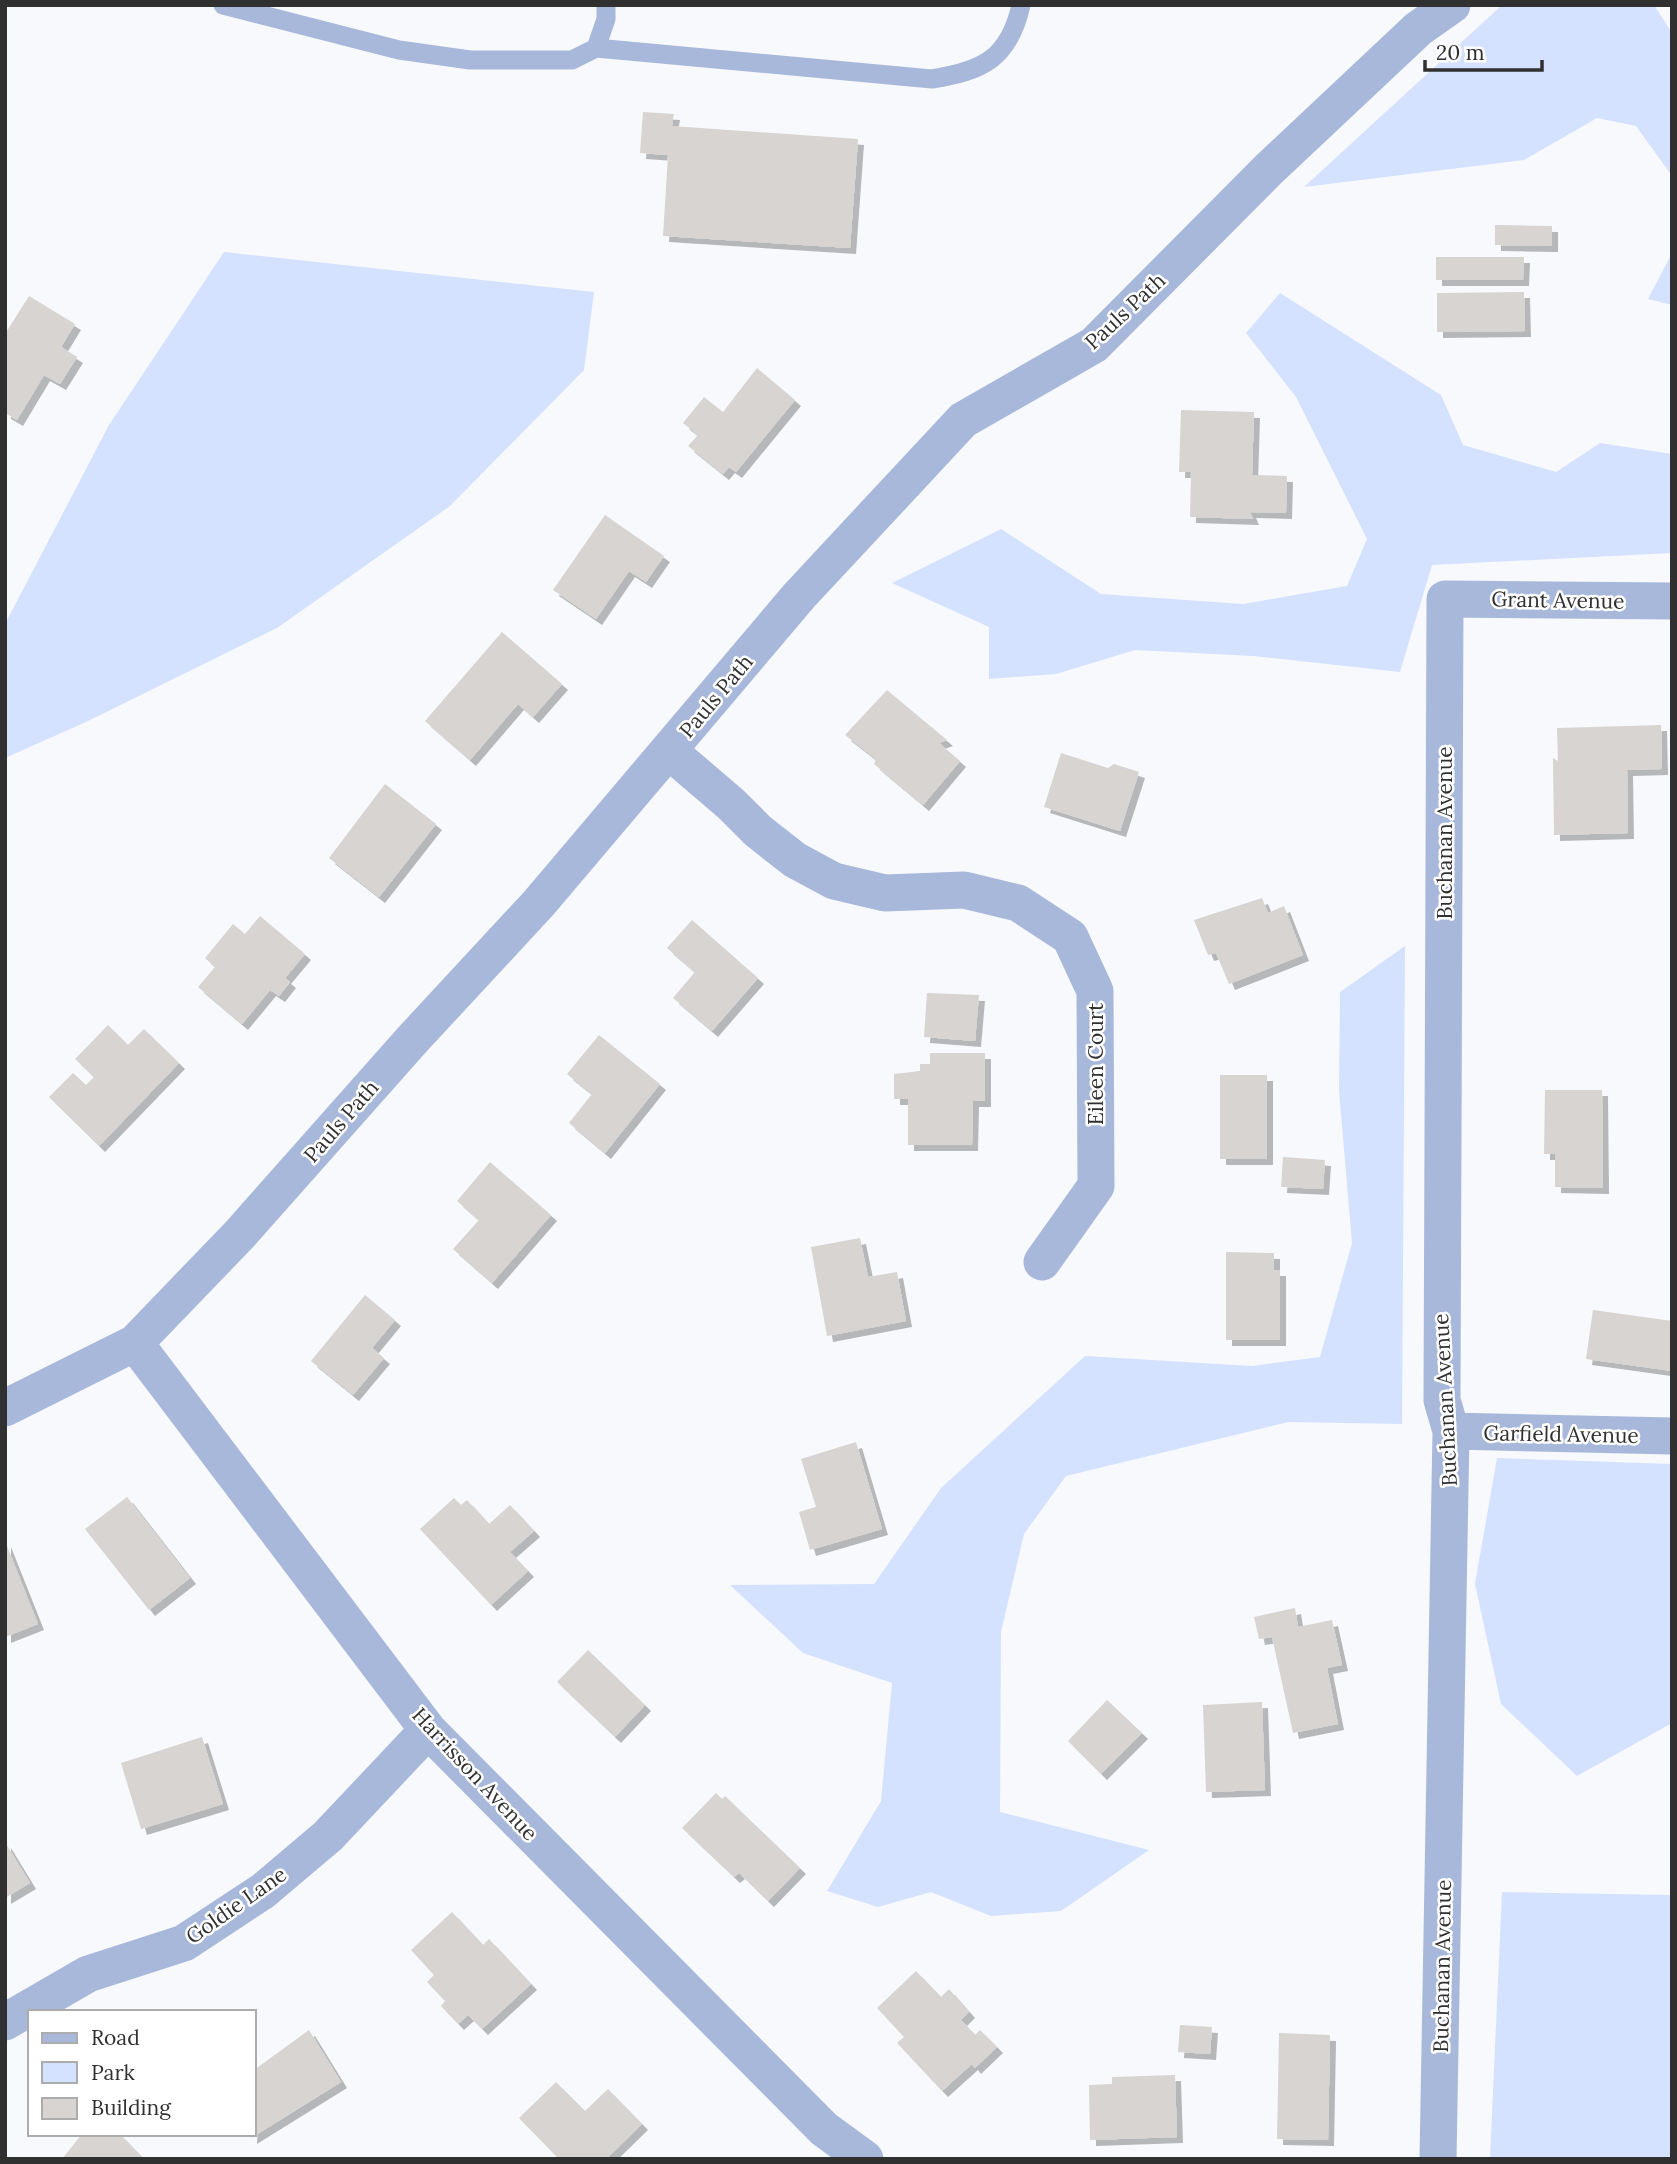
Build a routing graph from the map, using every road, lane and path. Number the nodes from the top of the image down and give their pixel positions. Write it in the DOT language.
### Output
graph roads {
  1 [pos="223,5"];
  2 [pos="606,5"];
  3 [pos="1021,5"];
  4 [pos="1452,5"];
  5 [pos="596,48"];
  6 [pos="1445,598"];
  7 [pos="1672,601"];
  8 [pos="669,751"];
  9 [pos="1042,1262"];
  10 [pos="135,1343"];
  11 [pos="5,1408"];
  12 [pos="1451,1431"];
  13 [pos="1672,1436"];
  14 [pos="428,1730"];
  15 [pos="5,2022"];
  16 [pos="865,2159"];
  17 [pos="1438,2159"];
  1 -- 5 [label="lane"];
  2 -- 5 [label="lane"];
  3 -- 5 [label="lane"];
  4 -- 8 [label="street, Pauls Path"];
  6 -- 7 [label="street, Grant Avenue"];
  6 -- 12 [label="street, Buchanan Avenue"];
  8 -- 9 [label="street, Eileen Court"];
  8 -- 10 [label="street, Pauls Path"];
  10 -- 11 [label="street, Pauls Path"];
  10 -- 14 [label="street, Harrisson Avenue"];
  12 -- 13 [label="street, Garfield Avenue"];
  12 -- 17 [label="street, Buchanan Avenue"];
  14 -- 15 [label="street, Goldie Lane"];
  14 -- 16 [label="street, Harrisson Avenue"];
}
